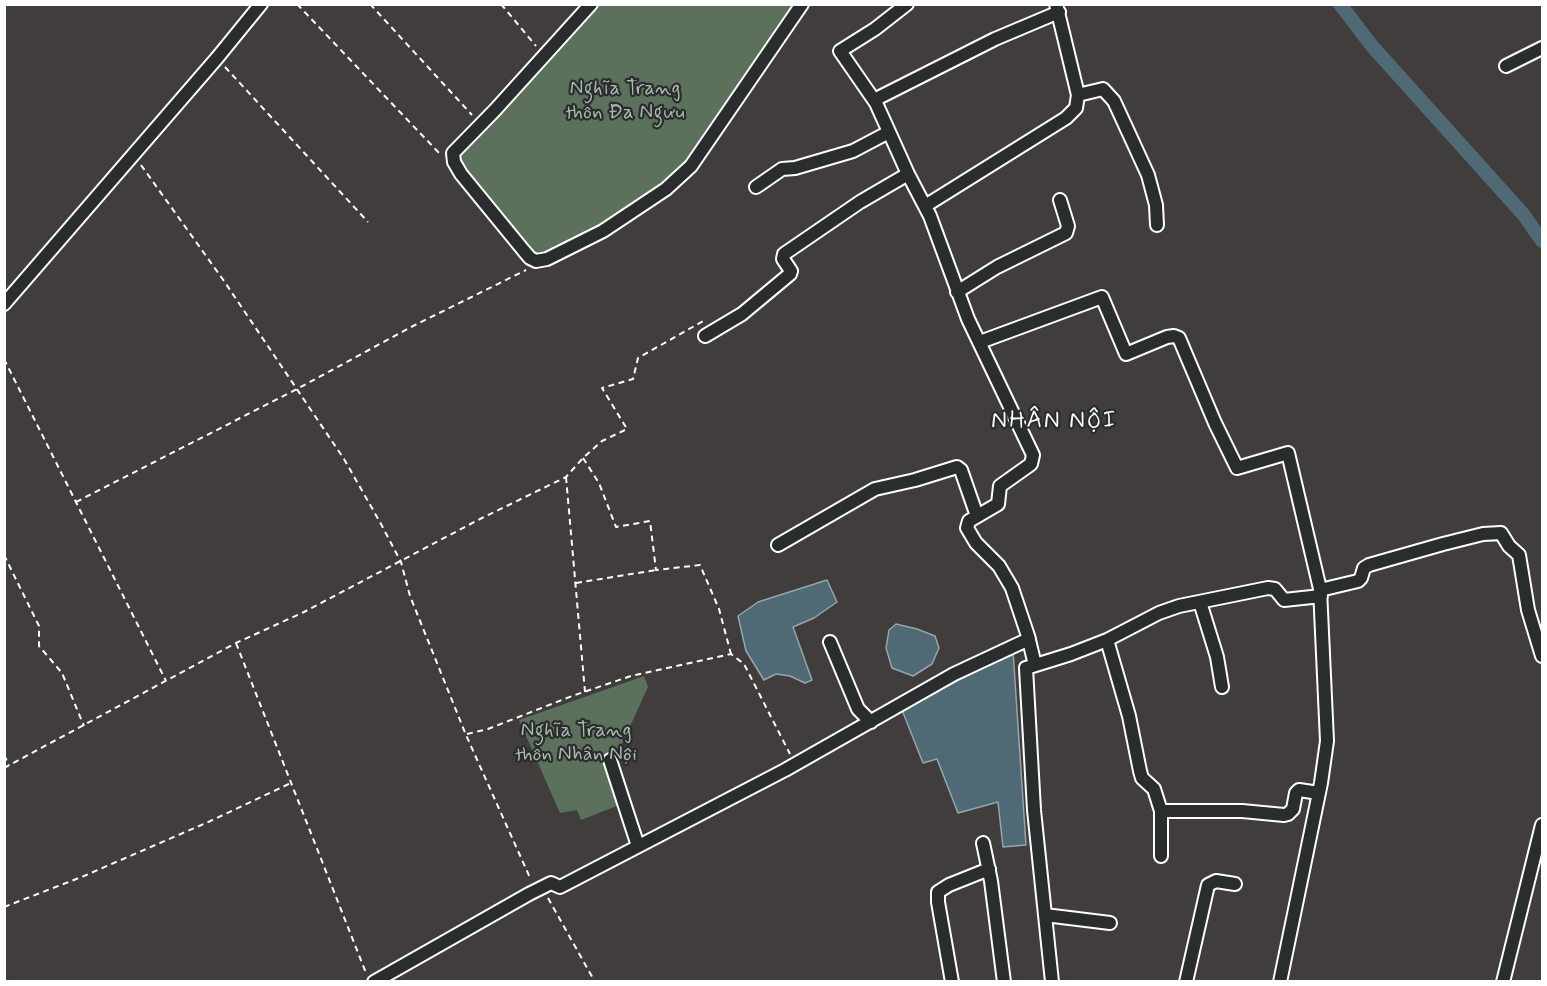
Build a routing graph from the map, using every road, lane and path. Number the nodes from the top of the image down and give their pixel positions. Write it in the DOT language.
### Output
graph roads {
  1 [pos="261,4"];
  2 [pos="297,4"];
  3 [pos="370,4"];
  4 [pos="501,4"];
  5 [pos="591,4"];
  6 [pos="802,4"];
  7 [pos="907,4"];
  8 [pos="1058,8"];
  9 [pos="1542,48"];
  10 [pos="544,56"];
  11 [pos="217,58"];
  12 [pos="1506,66"];
  13 [pos="1078,95"];
  14 [pos="874,100"];
  15 [pos="481,125"];
  16 [pos="889,132"];
  17 [pos="134,155"];
  18 [pos="444,158"];
  19 [pos="908,174"];
  20 [pos="756,187"];
  21 [pos="1060,200"];
  22 [pos="925,206"];
  23 [pos="368,222"];
  24 [pos="1156,225"];
  25 [pos="536,261"];
  26 [pos="957,292"];
  27 [pos="4,304"];
  28 [pos="708,319"];
  29 [pos="705,336"];
  30 [pos="980,342"];
  31 [pos="4,359"];
  32 [pos="297,389"];
  33 [pos="583,458"];
  34 [pos="566,477"];
  35 [pos="76,502"];
  36 [pos="977,516"];
  37 [pos="778,545"];
  38 [pos="4,555"];
  39 [pos="401,562"];
  40 [pos="656,570"];
  41 [pos="575,583"];
  42 [pos="1321,593"];
  43 [pos="1200,602"];
  44 [pos="1029,639"];
  45 [pos="1107,640"];
  46 [pos="830,642"];
  47 [pos="236,643"];
  48 [pos="731,654"];
  49 [pos="1542,656"];
  50 [pos="1035,665"];
  51 [pos="167,682"];
  52 [pos="1222,687"];
  53 [pos="585,692"];
  54 [pos="871,722"];
  55 [pos="84,726"];
  56 [pos="466,735"];
  57 [pos="4,755"];
  58 [pos="610,760"];
  59 [pos="795,764"];
  60 [pos="9,765"];
  61 [pos="4,768"];
  62 [pos="291,783"];
  63 [pos="1319,793"];
  64 [pos="1161,811"];
  65 [pos="1542,825"];
  66 [pos="983,843"];
  67 [pos="638,846"];
  68 [pos="1161,856"];
  69 [pos="989,869"];
  70 [pos="1235,884"];
  71 [pos="539,889"];
  72 [pos="4,907"];
  73 [pos="1045,915"];
  74 [pos="1110,923"];
  75 [pos="369,981"];
  76 [pos="374,981"];
  77 [pos="595,981"];
  78 [pos="952,981"];
  79 [pos="1004,981"];
  80 [pos="1052,981"];
  81 [pos="1186,981"];
  82 [pos="1280,981"];
  83 [pos="1503,981"];
  1 -- 11 [label="street"];
  2 -- 18 [label="path"];
  3 -- 15 [label="path"];
  4 -- 10 [label="path"];
  5 -- 10 [label="street"];
  6 -- 25 [label="street"];
  7 -- 14 [label="street"];
  8 -- 13 [label="street"];
  8 -- 14 [label="street"];
  9 -- 12 [label="street"];
  10 -- 15 [label="street"];
  11 -- 17 [label="street"];
  11 -- 23 [label="path"];
  13 -- 22 [label="street"];
  13 -- 24 [label="street"];
  14 -- 16 [label="street"];
  15 -- 25 [label="street"];
  16 -- 19 [label="street"];
  16 -- 20 [label="street"];
  17 -- 27 [label="street"];
  17 -- 32 [label="path"];
  19 -- 22 [label="street"];
  19 -- 29 [label="street"];
  21 -- 26 [label="street"];
  22 -- 26 [label="street"];
  25 -- 32 [label="path"];
  26 -- 30 [label="street"];
  28 -- 33 [label="path"];
  30 -- 36 [label="street"];
  30 -- 42 [label="street"];
  31 -- 35 [label="path"];
  32 -- 35 [label="path"];
  32 -- 39 [label="path"];
  33 -- 34 [label="path"];
  33 -- 40 [label="path"];
  34 -- 39 [label="path"];
  34 -- 41 [label="path"];
  35 -- 51 [label="path"];
  36 -- 37 [label="street"];
  36 -- 44 [label="street"];
  38 -- 55 [label="path"];
  39 -- 47 [label="path"];
  39 -- 56 [label="path"];
  40 -- 41 [label="path"];
  40 -- 48 [label="path"];
  41 -- 53 [label="path"];
  42 -- 43 [label="street"];
  42 -- 49 [label="street"];
  42 -- 63 [label="street"];
  43 -- 45 [label="street"];
  43 -- 52 [label="street"];
  44 -- 50 [label="street"];
  44 -- 54 [label="street"];
  45 -- 50 [label="street"];
  45 -- 64 [label="street"];
  46 -- 54 [label="street"];
  47 -- 51 [label="path"];
  47 -- 62 [label="path"];
  48 -- 53 [label="path"];
  48 -- 59 [label="path"];
  50 -- 73 [label="street"];
  51 -- 55 [label="path"];
  53 -- 56 [label="path"];
  54 -- 59 [label="street"];
  55 -- 60 [label="path"];
  56 -- 71 [label="path"];
  57 -- 60 [label="path"];
  58 -- 67 [label="street"];
  59 -- 67 [label="street"];
  60 -- 61 [label="path"];
  62 -- 72 [label="path"];
  62 -- 75 [label="path"];
  63 -- 64 [label="street"];
  63 -- 82 [label="street"];
  64 -- 68 [label="street"];
  65 -- 83 [label="street"];
  66 -- 69 [label="street"];
  67 -- 71 [label="street"];
  69 -- 78 [label="street"];
  69 -- 79 [label="street"];
  70 -- 81 [label="street"];
  71 -- 76 [label="street"];
  71 -- 77 [label="path"];
  73 -- 74 [label="street"];
  73 -- 80 [label="street"];
}
